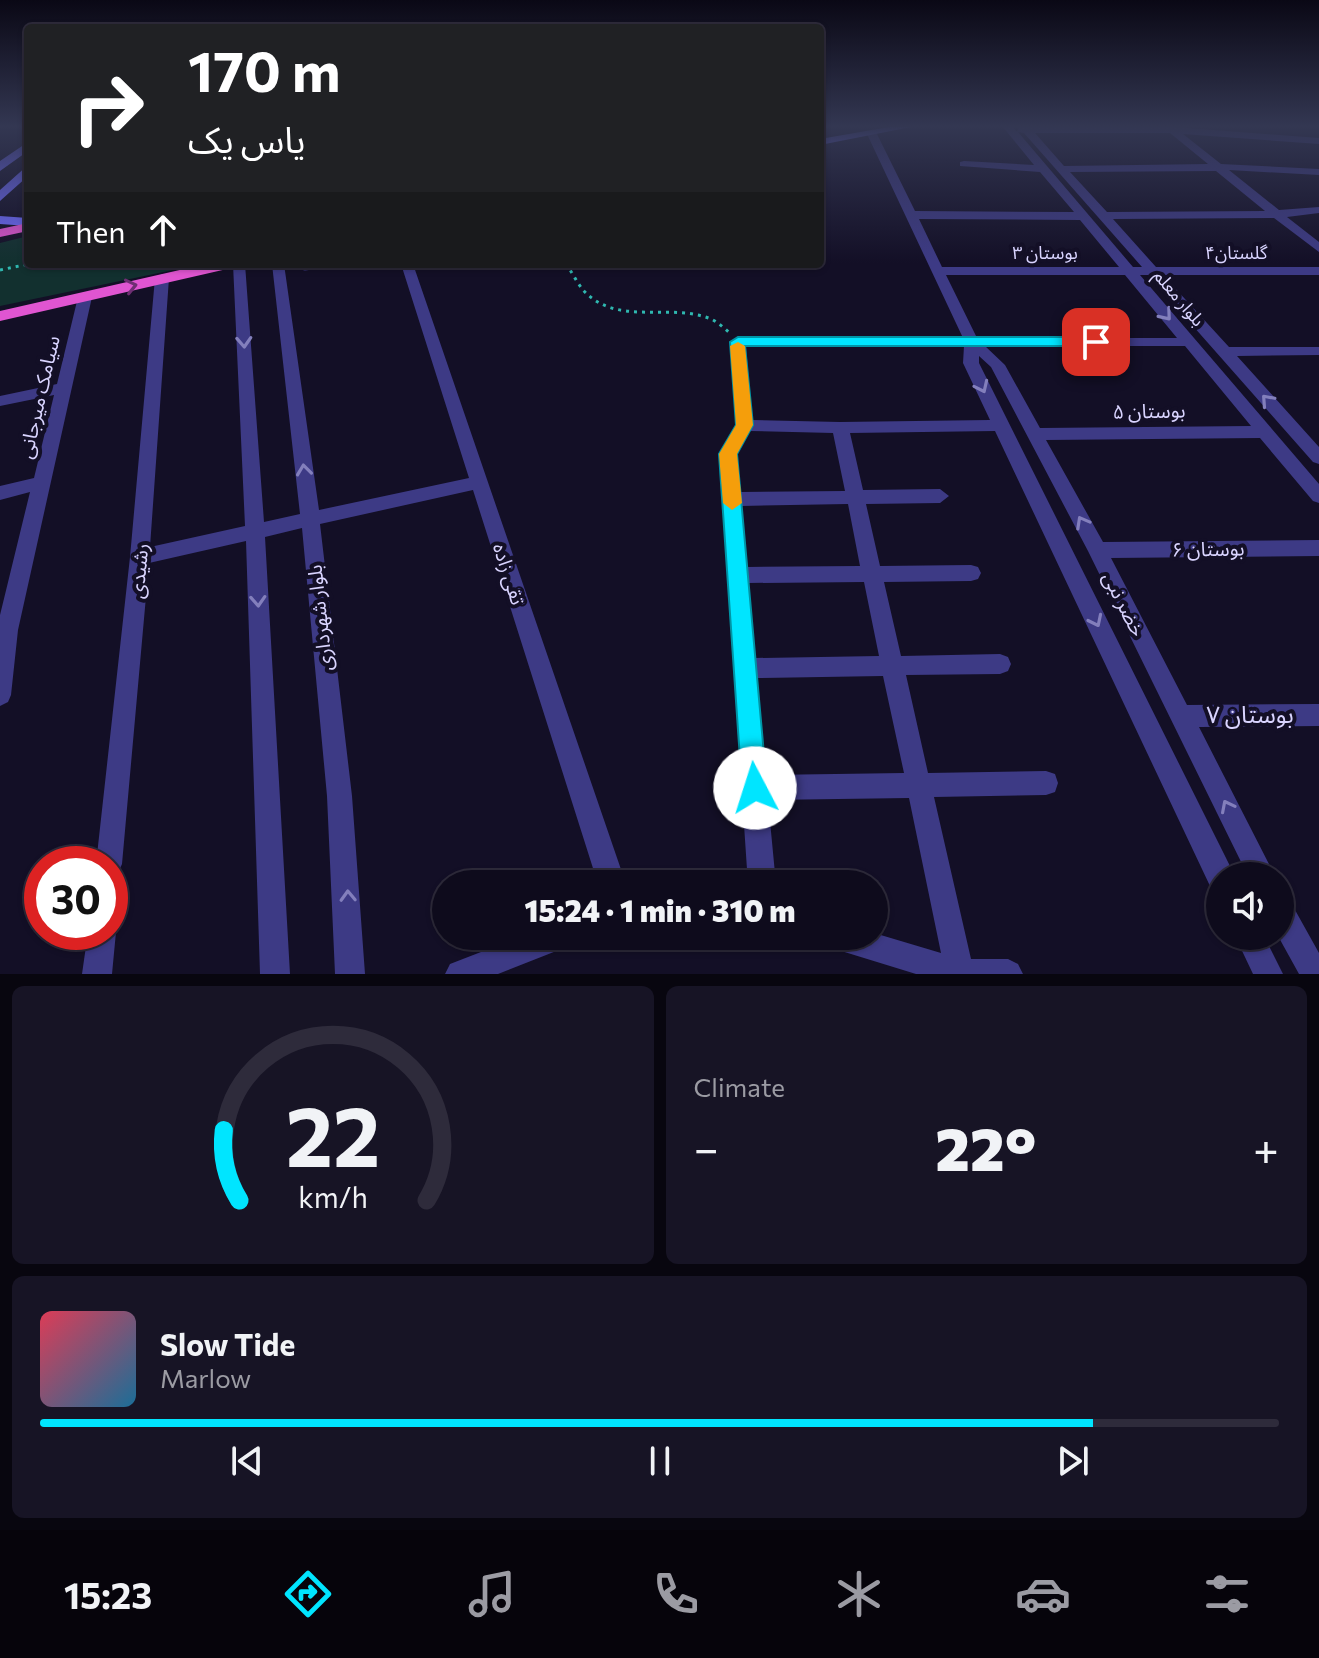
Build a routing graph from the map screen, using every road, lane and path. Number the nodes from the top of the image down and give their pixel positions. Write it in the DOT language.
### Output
graph roads {
  1 [pos="891,172"];
  2 [pos="1047,172"];
  3 [pos="1065,172"];
  4 [pos="1226,172"];
  5 [pos="24,173"];
  6 [pos="0,197"];
  7 [pos="1319,210"];
  8 [pos="1277,214"];
  9 [pos="911,215"];
  10 [pos="1083,216"];
  11 [pos="1103,216"];
  12 [pos="0,220"];
  13 [pos="24,224"];
  14 [pos="24,226"];
  15 [pos="0,233"];
  16 [pos="1319,248"];
  17 [pos="24,265"];
  18 [pos="208,268"];
  19 [pos="239,268"];
  20 [pos="278,268"];
  21 [pos="408,268"];
  22 [pos="568,268"];
  23 [pos="0,270"];
  24 [pos="938,271"];
  25 [pos="1129,271"];
  26 [pos="1153,271"];
  27 [pos="1319,271"];
  28 [pos="162,278"];
  29 [pos="85,297"];
  30 [pos="0,316"];
  31 [pos="738,342"];
  32 [pos="972,342"];
  33 [pos="1189,342"];
  34 [pos="1319,351"];
  35 [pos="1224,352"];
  36 [pos="63,388"];
  37 [pos="0,401"];
  38 [pos="744,425"];
  39 [pos="1000,425"];
  40 [pos="840,428"];
  41 [pos="1265,432"];
  42 [pos="1034,434"];
  43 [pos="1316,450"];
  44 [pos="479,482"];
  45 [pos="41,483"];
  46 [pos="0,493"];
  47 [pos="940,496"];
  48 [pos="1319,496"];
  49 [pos="855,497"];
  50 [pos="732,499"];
  51 [pos="310,521"];
  52 [pos="255,531"];
  53 [pos="1319,548"];
  54 [pos="1097,550"];
  55 [pos="140,557"];
  56 [pos="971,573"];
  57 [pos="872,574"];
  58 [pos="738,575"];
  59 [pos="3,631"];
  60 [pos="1000,664"];
  61 [pos="893,666"];
  62 [pos="745,668"];
  63 [pos="0,695"];
  64 [pos="1319,715"];
  65 [pos="1181,716"];
  66 [pos="1046,783"];
  67 [pos="919,785"];
  68 [pos="755,788"];
  69 [pos="111,846"];
  70 [pos="1213,862"];
  71 [pos="1255,862"];
  72 [pos="607,870"];
  73 [pos="761,870"];
  74 [pos="1294,933"];
  75 [pos="100,950"];
  76 [pos="523,950"];
  77 [pos="884,950"];
  78 [pos="1256,950"];
  79 [pos="1313,963"];
  80 [pos="960,973"];
  81 [pos="97,974"];
  82 [pos="275,974"];
  83 [pos="350,974"];
  84 [pos="460,974"];
  85 [pos="1008,974"];
  86 [pos="1268,974"];
  1 -- 9 [label="street, خضر نبی"];
  2 -- 10 [label="street, بلوار معلم"];
  3 -- 11 [label="street, بلوار معلم"];
  4 -- 8 [label="street"];
  5 -- 6 [label="main road"];
  7 -- 8 [label="street"];
  8 -- 11 [label="street"];
  8 -- 16 [label="street"];
  9 -- 10 [label="street"];
  9 -- 24 [label="street, خضر نبی"];
  10 -- 25 [label="street, بلوار معلم"];
  11 -- 26 [label="street, بلوار معلم"];
  12 -- 13 [label="main road"];
  14 -- 15 [label="highway"];
  17 -- 23 [label="path"];
  18 -- 28 [label="highway"];
  19 -- 52 [label="street, one-way"];
  51 -- 20 [label="street, بلوار شهرداری, one-way"];
  21 -- 44 [label="street, تقی زاده"];
  22 -- 31 [label="path"];
  24 -- 25 [label="street, بوستان ۳"];
  24 -- 32 [label="street, خضر نبی"];
  25 -- 26 [label="street, بوستان ۳"];
  25 -- 33 [label="street, بلوار معلم, one-way"];
  26 -- 27 [label="street, گلستان۴"];
  26 -- 35 [label="street, بلوار معلم"];
  29 -- 28 [label="highway, one-way"];
  28 -- 55 [label="street, رشیدی"];
  29 -- 30 [label="highway"];
  29 -- 36 [label="street, سیامک میرجانی"];
  31 -- 32 [label="street"];
  31 -- 38 [label="street"];
  32 -- 33 [label="street"];
  32 -- 39 [label="street, خضر نبی, one-way"];
  32 -- 42 [label="street, خضر نبی"];
  33 -- 41 [label="street, بلوار معلم"];
  34 -- 35 [label="street"];
  43 -- 35 [label="street, بلوار معلم, one-way"];
  36 -- 37 [label="street"];
  36 -- 45 [label="street, سیامک میرجانی"];
  38 -- 40 [label="street"];
  38 -- 50 [label="street"];
  39 -- 40 [label="street"];
  39 -- 70 [label="street, خضر نبی, one-way"];
  40 -- 49 [label="street"];
  41 -- 42 [label="street, بوستان ۵"];
  41 -- 48 [label="street, بلوار معلم"];
  54 -- 42 [label="street, خضر نبی, one-way"];
  44 -- 51 [label="street"];
  44 -- 72 [label="street, تقی زاده"];
  45 -- 46 [label="street"];
  45 -- 59 [label="street, سیامک میرجانی"];
  47 -- 49 [label="street"];
  49 -- 50 [label="street"];
  49 -- 57 [label="street"];
  50 -- 58 [label="street"];
  51 -- 52 [label="street"];
  83 -- 51 [label="street, بلوار شهرداری, one-way"];
  52 -- 55 [label="street"];
  52 -- 82 [label="street, one-way"];
  53 -- 54 [label="street, بوستان ۶"];
  54 -- 65 [label="street, خضر نبی"];
  55 -- 69 [label="street, رشیدی"];
  56 -- 57 [label="street"];
  57 -- 58 [label="street"];
  57 -- 61 [label="street"];
  58 -- 62 [label="street"];
  59 -- 63 [label="street, سیامک میرجانی"];
  60 -- 61 [label="street"];
  61 -- 62 [label="street"];
  61 -- 67 [label="street"];
  62 -- 68 [label="street"];
  64 -- 65 [label="street, بوستان ۷"];
  71 -- 65 [label="street, خضر نبی, one-way"];
  66 -- 67 [label="street"];
  67 -- 68 [label="street"];
  67 -- 80 [label="street"];
  68 -- 73 [label="street"];
  74 -- 79 [label="street"];
  75 -- 81 [label="street"];
  76 -- 84 [label="street"];
  77 -- 80 [label="street"];
  78 -- 86 [label="street"];
  80 -- 85 [label="street"];
}
